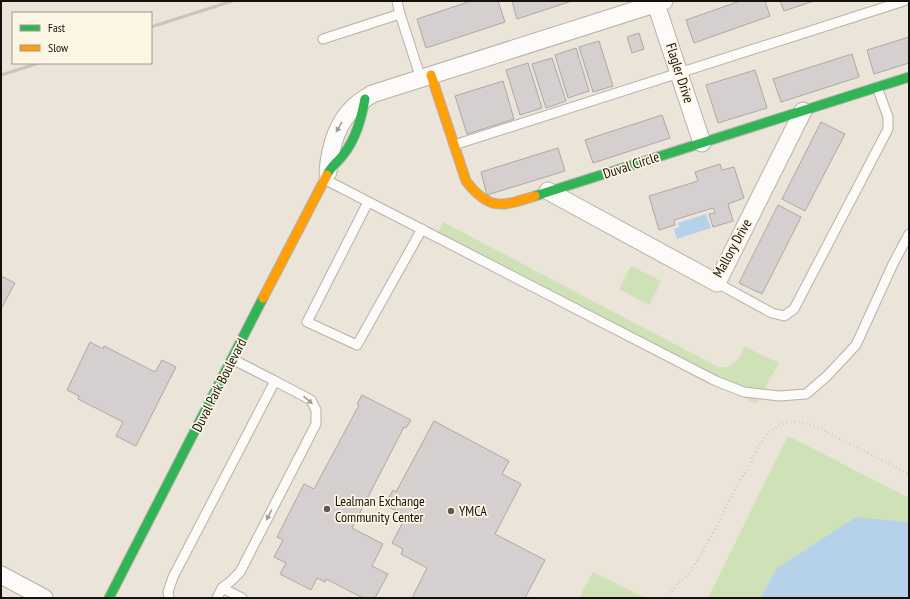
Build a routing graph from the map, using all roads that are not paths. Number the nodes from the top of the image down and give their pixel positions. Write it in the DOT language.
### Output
graph roads {
  1 [pos="397,1"];
  2 [pos="904,1"];
  3 [pos="660,2"];
  4 [pos="400,14"];
  5 [pos="323,39"];
  6 [pos="680,73"];
  7 [pos="426,77"];
  8 [pos="909,77"];
  9 [pos="877,88"];
  10 [pos="804,111"];
  11 [pos="702,143"];
  12 [pos="454,145"];
  13 [pos="326,175"];
  14 [pos="548,192"];
  15 [pos="368,202"];
  16 [pos="422,229"];
  17 [pos="909,234"];
  18 [pos="716,283"];
  19 [pos="232,359"];
  20 [pos="275,381"];
  21 [pos="1,575"];
  22 [pos="222,588"];
  23 [pos="44,598"];
  24 [pos="109,598"];
  25 [pos="169,598"];
  26 [pos="217,598"];
  27 [pos="242,598"];
  1 -- 4 [label="lane"];
  2 -- 6 [label="lane"];
  3 -- 6 [label="street, Flagler Drive"];
  3 -- 7 [label="street"];
  4 -- 5 [label="lane"];
  4 -- 7 [label="lane"];
  6 -- 11 [label="street, Flagler Drive"];
  6 -- 12 [label="lane"];
  7 -- 12 [label="street, Duval Circle"];
  7 -- 13 [label="street, Duval Park Boulevard"];
  8 -- 9 [label="street, Duval Circle"];
  9 -- 10 [label="street, Duval Circle"];
  9 -- 18 [label="lane"];
  10 -- 11 [label="street, Duval Circle"];
  10 -- 18 [label="street, Mallory Drive"];
  11 -- 14 [label="street, Duval Circle"];
  12 -- 14 [label="street, Duval Circle"];
  13 -- 15 [label="lane"];
  13 -- 19 [label="street, Duval Park Boulevard"];
  14 -- 18 [label="street, Mallory Drive"];
  15 -- 16 [label="lane"];
  15 -- 16 [label="lane"];
  16 -- 17 [label="lane"];
  19 -- 20 [label="lane"];
  19 -- 24 [label="street, Duval Park Boulevard"];
  20 -- 22 [label="lane, one-way"];
  20 -- 25 [label="lane"];
  21 -- 23 [label="street"];
  22 -- 26 [label="lane"];
  22 -- 27 [label="lane"];
}
